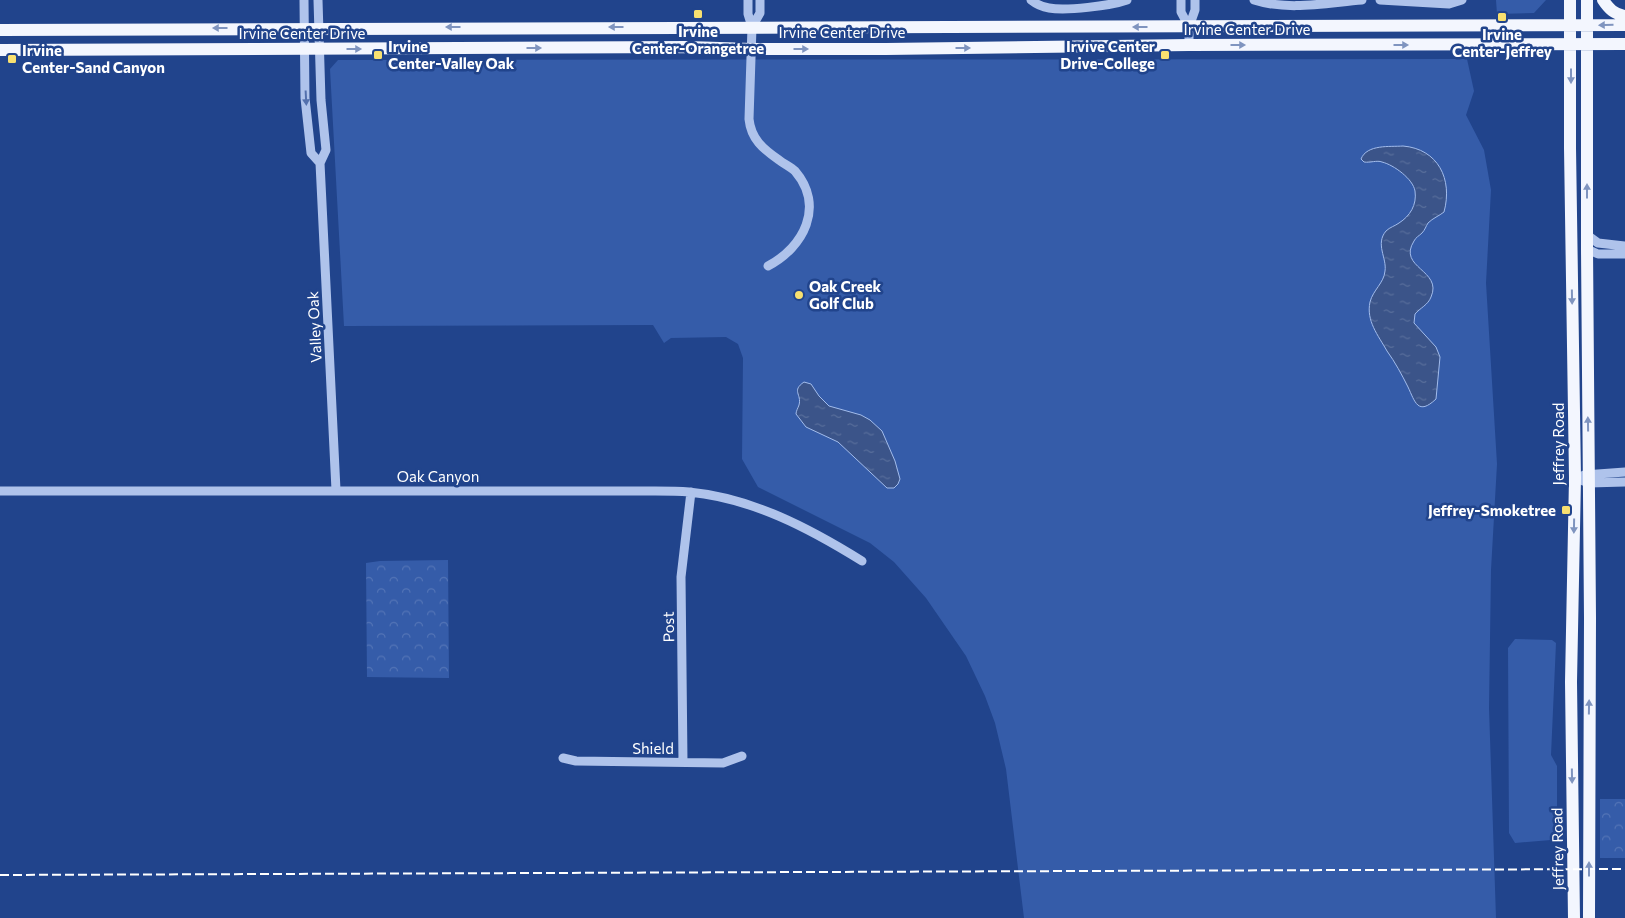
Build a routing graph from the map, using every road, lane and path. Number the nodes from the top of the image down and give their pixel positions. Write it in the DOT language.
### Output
graph roads {
  1 [pos="304,0"];
  2 [pos="318,0"];
  3 [pos="748,0"];
  4 [pos="760,0"];
  5 [pos="1031,0"];
  6 [pos="1127,0"];
  7 [pos="1181,0"];
  8 [pos="1195,0"];
  9 [pos="1254,0"];
  10 [pos="1362,0"];
  11 [pos="1380,0"];
  12 [pos="1462,0"];
  13 [pos="1570,0"];
  14 [pos="1587,0"];
  15 [pos="1603,0"];
  16 [pos="1625,16"];
  17 [pos="1587,25"];
  18 [pos="1625,25"];
  19 [pos="1571,26"];
  20 [pos="752,27"];
  21 [pos="1189,27"];
  22 [pos="304,28"];
  23 [pos="319,28"];
  24 [pos="0,30"];
  25 [pos="1571,43"];
  26 [pos="1588,44"];
  27 [pos="1625,44"];
  28 [pos="1189,45"];
  29 [pos="320,48"];
  30 [pos="752,48"];
  31 [pos="305,49"];
  32 [pos="0,50"];
  33 [pos="1571,108"];
  34 [pos="320,163"];
  35 [pos="1587,168"];
  36 [pos="1571,201"];
  37 [pos="1587,235"];
  38 [pos="1625,246"];
  39 [pos="1587,249"];
  40 [pos="1625,254"];
  41 [pos="768,266"];
  42 [pos="1625,472"];
  43 [pos="1574,478"];
  44 [pos="1589,478"];
  45 [pos="1625,482"];
  46 [pos="0,490"];
  47 [pos="336,490"];
  48 [pos="690,492"];
  49 [pos="862,561"];
  50 [pos="742,756"];
  51 [pos="563,758"];
  52 [pos="683,762"];
  53 [pos="1574,918"];
  54 [pos="1589,918"];
  1 -- 22 [label="street, Valley Oak"];
  2 -- 23 [label="street, Valley Oak"];
  3 -- 20 [label="street"];
  4 -- 20 [label="street"];
  5 -- 6 [label="street"];
  7 -- 21 [label="street"];
  8 -- 21 [label="street"];
  9 -- 10 [label="street"];
  11 -- 12 [label="street"];
  13 -- 19 [label="main road, Jeffrey Road"];
  14 -- 17 [label="main road, Jeffrey Road"];
  15 -- 16 [label="main road"];
  18 -- 17 [label="main road, Irvine Center Drive, one-way"];
  17 -- 19 [label="main road, Irvine Center Drive"];
  17 -- 26 [label="main road, Jeffrey Road"];
  19 -- 21 [label="main road, Irvine Center Drive"];
  19 -- 25 [label="main road, Jeffrey Road"];
  21 -- 20 [label="main road, Irvine Center Drive, one-way"];
  20 -- 23 [label="main road, Irvine Center Drive, one-way"];
  20 -- 30 [label="street"];
  21 -- 28 [label="street"];
  22 -- 23 [label="main road, Irvine Center Drive"];
  22 -- 24 [label="main road, Irvine Center Drive, one-way"];
  22 -- 31 [label="street, Valley Oak"];
  23 -- 29 [label="street, Valley Oak"];
  25 -- 26 [label="main road, Irvine Center Drive"];
  28 -- 25 [label="main road, Irvine Center Drive, one-way"];
  25 -- 33 [label="main road, Jeffrey Road, one-way"];
  26 -- 27 [label="main road, Irvine Center Drive"];
  26 -- 35 [label="main road, Jeffrey Road"];
  30 -- 28 [label="main road, Irvine Center Drive, one-way"];
  29 -- 30 [label="main road, Irvine Center Drive, one-way"];
  29 -- 31 [label="main road, Irvine Center Drive"];
  29 -- 34 [label="street, Valley Oak"];
  30 -- 41 [label="street"];
  31 -- 32 [label="main road, Irvine Center Drive"];
  31 -- 34 [label="street, Valley Oak, one-way"];
  33 -- 35 [label="main road"];
  33 -- 36 [label="main road, Jeffrey Road"];
  34 -- 47 [label="street, Valley Oak"];
  37 -- 35 [label="main road, Jeffrey Road, one-way"];
  36 -- 39 [label="main road"];
  36 -- 43 [label="main road, Jeffrey Road, one-way"];
  37 -- 38 [label="street"];
  37 -- 39 [label="main road, Jeffrey Road"];
  39 -- 40 [label="street"];
  44 -- 39 [label="main road, Jeffrey Road, one-way"];
  42 -- 44 [label="street"];
  43 -- 44 [label="street"];
  43 -- 53 [label="main road, Jeffrey Road, one-way"];
  44 -- 45 [label="street"];
  54 -- 44 [label="main road, Jeffrey Road, one-way"];
  46 -- 47 [label="street, Oak Canyon"];
  47 -- 48 [label="street, Oak Canyon"];
  48 -- 49 [label="street, Oak Canyon"];
  48 -- 52 [label="street, Post"];
  50 -- 52 [label="street, Shield"];
  51 -- 52 [label="street, Shield"];
}
